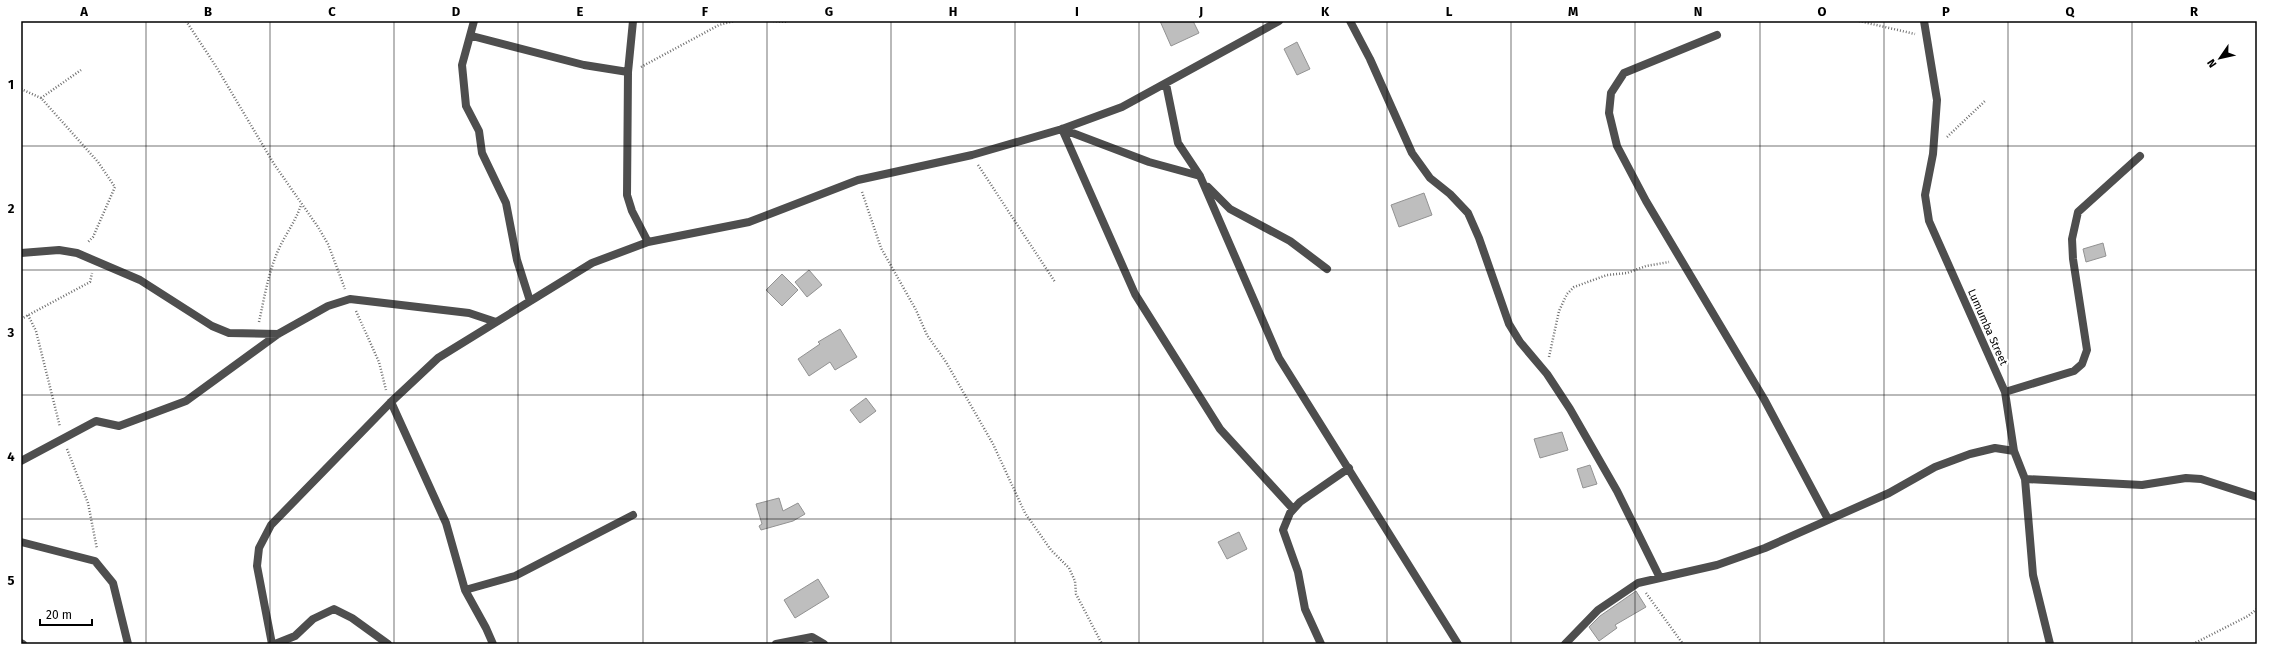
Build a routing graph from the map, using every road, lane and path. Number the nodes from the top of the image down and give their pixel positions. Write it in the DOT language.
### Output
graph roads {
  1 [pos="186,21"];
  2 [pos="474,21"];
  3 [pos="633,21"];
  4 [pos="734,21"];
  5 [pos="772,21"];
  6 [pos="1279,21"];
  7 [pos="1350,21"];
  8 [pos="1859,21"];
  9 [pos="1924,21"];
  10 [pos="788,22"];
  11 [pos="1717,35"];
  12 [pos="472,36"];
  13 [pos="1927,37"];
  14 [pos="81,70"];
  15 [pos="628,72"];
  16 [pos="1166,84"];
  17 [pos="21,89"];
  18 [pos="40,98"];
  19 [pos="1985,101"];
  20 [pos="1062,129"];
  21 [pos="1933,154"];
  22 [pos="972,155"];
  23 [pos="2140,156"];
  24 [pos="1200,176"];
  25 [pos="858,180"];
  26 [pos="302,205"];
  27 [pos="648,242"];
  28 [pos="21,253"];
  29 [pos="77,253"];
  30 [pos="1682,262"];
  31 [pos="1327,269"];
  32 [pos="1055,282"];
  33 [pos="350,299"];
  34 [pos="530,301"];
  35 [pos="28,315"];
  36 [pos="21,319"];
  37 [pos="496,322"];
  38 [pos="256,334"];
  39 [pos="278,334"];
  40 [pos="1547,374"];
  41 [pos="2005,392"];
  42 [pos="391,402"];
  43 [pos="63,440"];
  44 [pos="2014,451"];
  45 [pos="21,461"];
  46 [pos="1349,468"];
  47 [pos="2025,479"];
  48 [pos="2257,497"];
  49 [pos="1293,509"];
  50 [pos="633,515"];
  51 [pos="1828,519"];
  52 [pos="21,542"];
  53 [pos="95,561"];
  54 [pos="1660,578"];
  55 [pos="1638,582"];
  56 [pos="465,590"];
  57 [pos="2257,609"];
  58 [pos="128,644"];
  59 [pos="273,644"];
  60 [pos="388,644"];
  61 [pos="493,644"];
  62 [pos="776,644"];
  63 [pos="824,644"];
  64 [pos="1102,644"];
  65 [pos="1321,644"];
  66 [pos="1458,644"];
  67 [pos="1565,644"];
  68 [pos="1683,644"];
  69 [pos="2050,644"];
  70 [pos="2193,644"];
  1 -- 26 [label="path"];
  2 -- 12 [label="street"];
  3 -- 15 [label="street"];
  4 -- 15 [label="path"];
  5 -- 10 [label="path"];
  6 -- 16 [label="street"];
  7 -- 40 [label="street"];
  8 -- 13 [label="path"];
  9 -- 13 [label="street, Lumumba Street"];
  11 -- 30 [label="street"];
  12 -- 15 [label="street"];
  12 -- 34 [label="street"];
  13 -- 21 [label="street, Lumumba Street"];
  14 -- 18 [label="path"];
  15 -- 27 [label="street"];
  16 -- 20 [label="street"];
  16 -- 24 [label="street"];
  17 -- 18 [label="path"];
  18 -- 29 [label="path"];
  19 -- 21 [label="path"];
  20 -- 22 [label="street"];
  20 -- 24 [label="street"];
  20 -- 49 [label="street"];
  21 -- 41 [label="street, Lumumba Street"];
  22 -- 25 [label="street"];
  22 -- 32 [label="path"];
  23 -- 41 [label="street"];
  24 -- 31 [label="street"];
  24 -- 46 [label="street"];
  25 -- 27 [label="street"];
  25 -- 64 [label="path"];
  26 -- 33 [label="path"];
  26 -- 38 [label="path"];
  27 -- 34 [label="street"];
  28 -- 29 [label="street"];
  29 -- 35 [label="path"];
  29 -- 38 [label="street"];
  30 -- 40 [label="path"];
  30 -- 51 [label="street"];
  33 -- 37 [label="street"];
  33 -- 39 [label="street"];
  33 -- 42 [label="path"];
  34 -- 37 [label="street"];
  35 -- 36 [label="path"];
  35 -- 43 [label="path"];
  37 -- 42 [label="street"];
  38 -- 39 [label="street"];
  39 -- 43 [label="street"];
  40 -- 54 [label="street"];
  41 -- 44 [label="street, Lumumba Street"];
  42 -- 56 [label="street"];
  42 -- 59 [label="street"];
  43 -- 45 [label="street"];
  43 -- 53 [label="path"];
  44 -- 47 [label="street, Lumumba Street"];
  44 -- 51 [label="street"];
  46 -- 49 [label="street"];
  46 -- 66 [label="street"];
  47 -- 48 [label="street"];
  47 -- 69 [label="street, Lumumba Street"];
  49 -- 65 [label="street"];
  50 -- 56 [label="street"];
  51 -- 54 [label="street"];
  52 -- 53 [label="street"];
  53 -- 58 [label="street"];
  54 -- 55 [label="street"];
  55 -- 67 [label="street"];
  55 -- 68 [label="path"];
  56 -- 61 [label="street"];
  57 -- 70 [label="path"];
  59 -- 60 [label="street"];
  62 -- 63 [label="street"];
}
